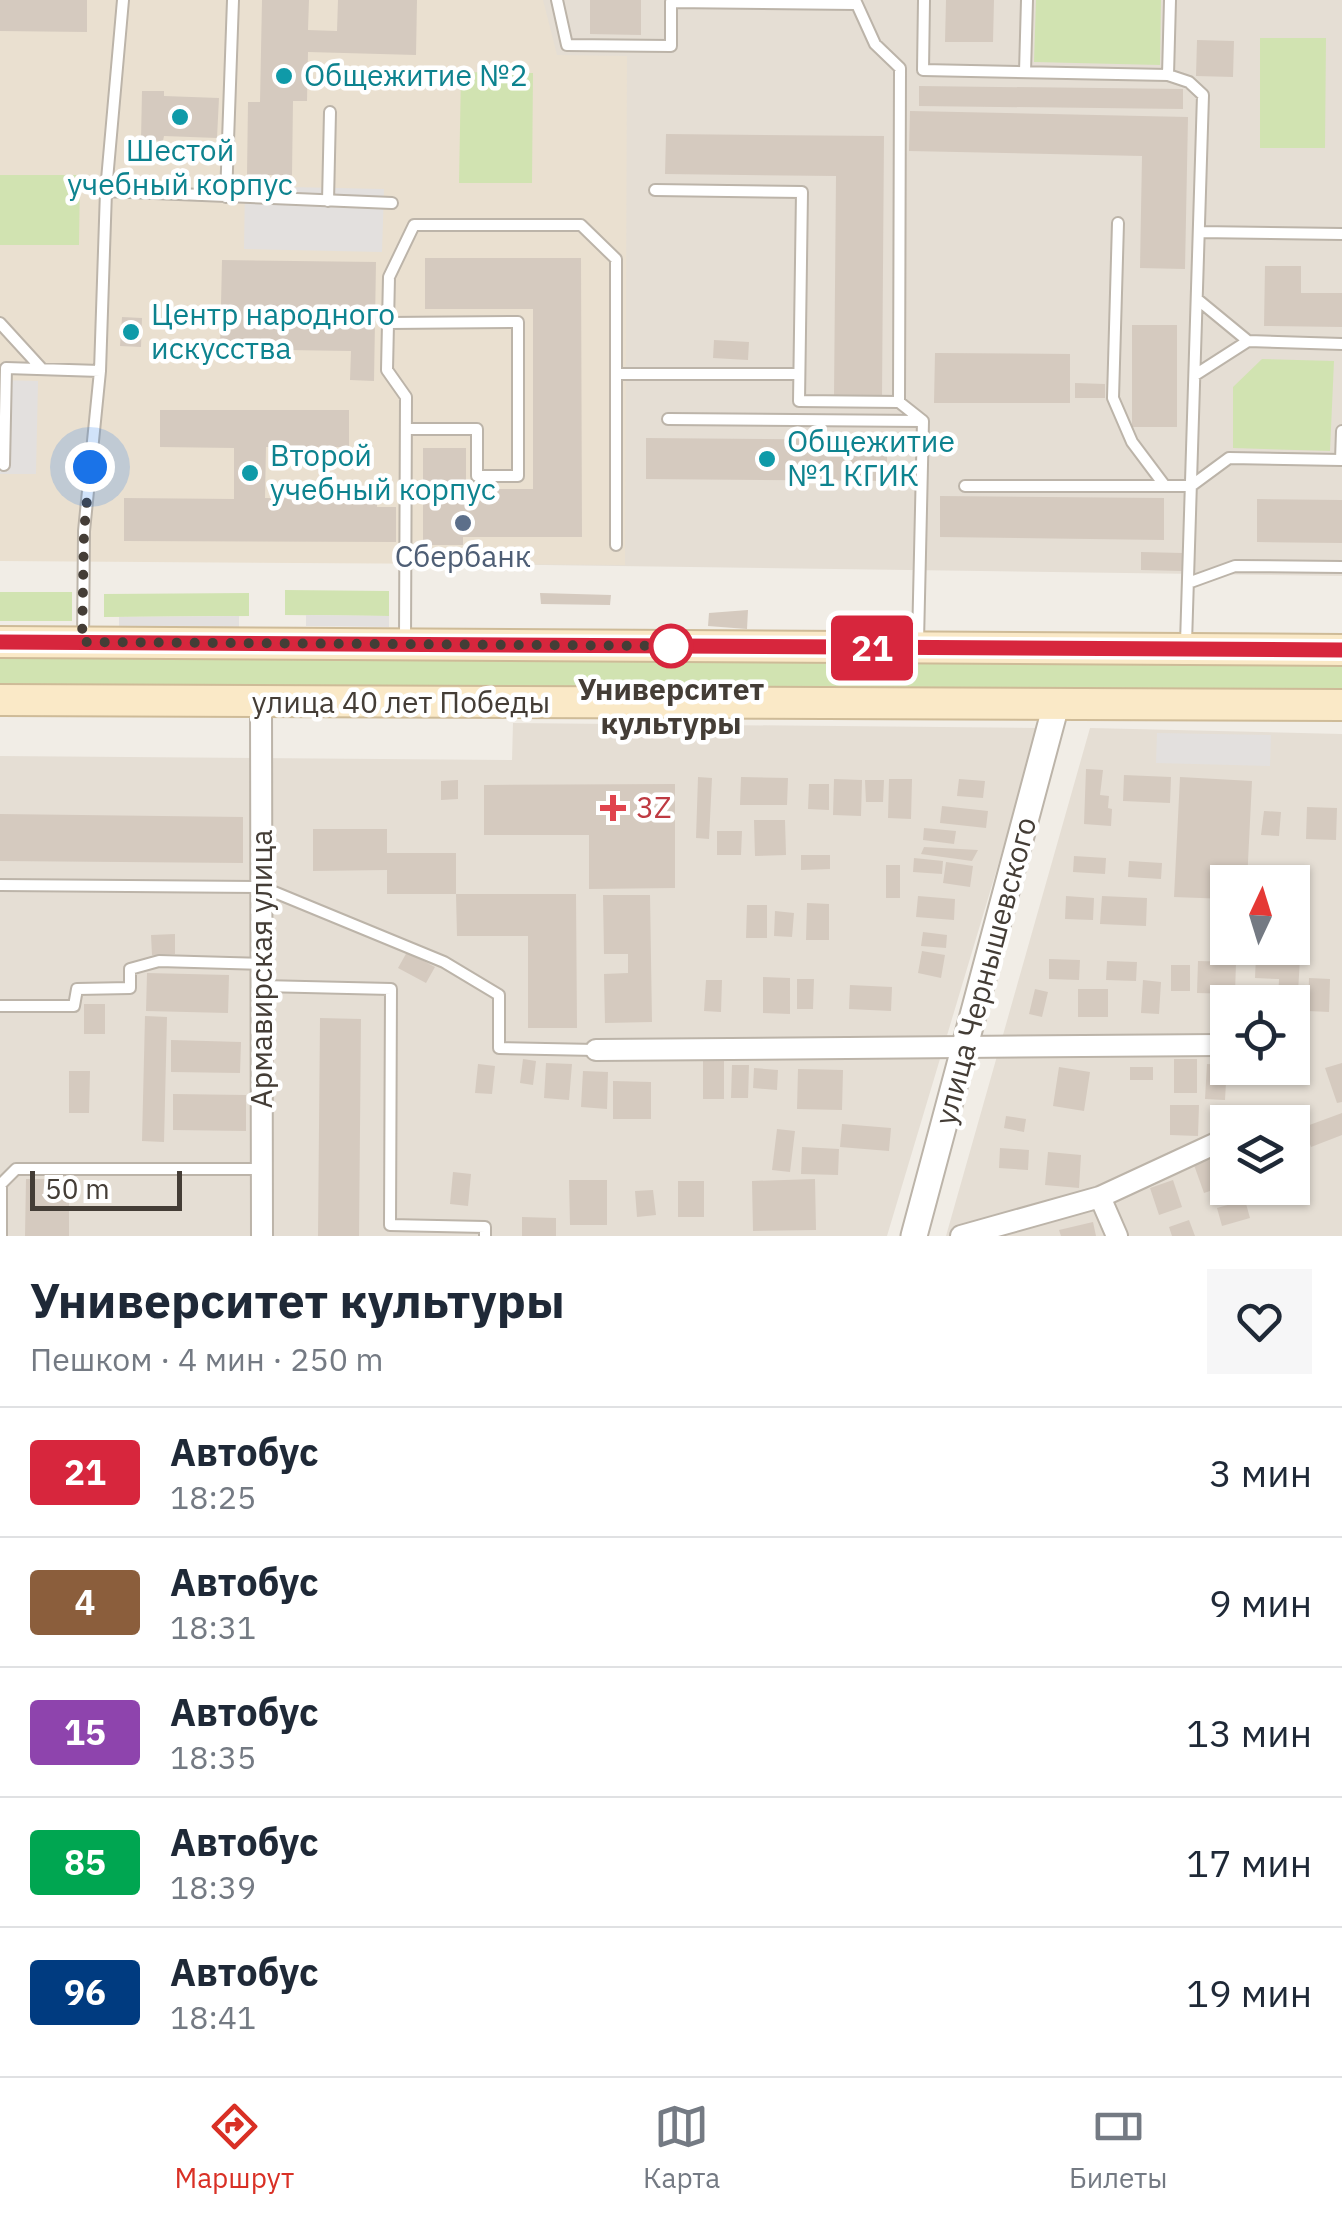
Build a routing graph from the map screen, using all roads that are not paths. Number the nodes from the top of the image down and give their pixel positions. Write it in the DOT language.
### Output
graph roads {
  1 [pos="123,0"];
  2 [pos="233,0"];
  3 [pos="557,0"];
  4 [pos="924,0"];
  5 [pos="1026,0"];
  6 [pos="1170,0"];
  7 [pos="855,2"];
  8 [pos="1025,72"];
  9 [pos="1168,75"];
  10 [pos="330,112"];
  11 [pos="655,190"];
  12 [pos="106,191"];
  13 [pos="226,196"];
  14 [pos="328,201"];
  15 [pos="392,203"];
  16 [pos="1118,223"];
  17 [pos="1199,232"];
  18 [pos="1342,234"];
  19 [pos="1197,300"];
  20 [pos="388,323"];
  21 [pos="0,324"];
  22 [pos="1248,340"];
  23 [pos="1342,344"];
  24 [pos="42,369"];
  25 [pos="100,371"];
  26 [pos="617,374"];
  27 [pos="799,374"];
  28 [pos="1195,375"];
  29 [pos="899,402"];
  30 [pos="668,419"];
  31 [pos="923,422"];
  32 [pos="406,429"];
  33 [pos="1342,432"];
  34 [pos="4,465"];
  35 [pos="965,486"];
  36 [pos="1165,486"];
  37 [pos="1191,486"];
  38 [pos="616,545"];
  39 [pos="1342,566"];
  40 [pos="1188,582"];
  41 [pos="0,642"];
  42 [pos="82,642"];
  43 [pos="405,643"];
  44 [pos="918,648"];
  45 [pos="1186,649"];
  46 [pos="1342,650"];
  47 [pos="0,700"];
  48 [pos="261,702"];
  49 [pos="1056,705"];
  50 [pos="1342,705"];
  51 [pos="0,885"];
  52 [pos="262,887"];
  53 [pos="262,964"];
  54 [pos="262,986"];
  55 [pos="0,1006"];
  56 [pos="1210,1044"];
  57 [pos="966,1048"];
  58 [pos="596,1050"];
  59 [pos="1210,1146"];
  60 [pos="262,1170"];
  61 [pos="1100,1196"];
  62 [pos="1,1236"];
  63 [pos="262,1236"];
  64 [pos="484,1236"];
  65 [pos="914,1236"];
  66 [pos="960,1236"];
  67 [pos="1116,1236"];
  1 -- 12 [label="lane"];
  2 -- 13 [label="lane"];
  3 -- 7 [label="lane"];
  4 -- 8 [label="lane"];
  5 -- 8 [label="lane"];
  6 -- 9 [label="lane"];
  7 -- 29 [label="lane"];
  8 -- 9 [label="lane"];
  9 -- 17 [label="lane"];
  10 -- 14 [label="lane"];
  11 -- 27 [label="lane"];
  12 -- 13 [label="lane"];
  12 -- 25 [label="lane"];
  13 -- 14 [label="lane"];
  14 -- 15 [label="lane"];
  16 -- 36 [label="lane"];
  17 -- 18 [label="lane"];
  17 -- 19 [label="lane"];
  19 -- 22 [label="lane"];
  19 -- 28 [label="lane"];
  20 -- 26 [label="lane"];
  20 -- 32 [label="lane"];
  20 -- 32 [label="lane"];
  21 -- 24 [label="lane"];
  22 -- 23 [label="lane"];
  22 -- 28 [label="lane"];
  24 -- 25 [label="lane"];
  24 -- 34 [label="lane"];
  25 -- 42 [label="lane"];
  26 -- 27 [label="lane"];
  26 -- 38 [label="lane"];
  27 -- 29 [label="lane"];
  28 -- 37 [label="lane"];
  29 -- 31 [label="lane"];
  30 -- 31 [label="lane"];
  31 -- 44 [label="lane"];
  32 -- 43 [label="lane"];
  33 -- 37 [label="lane"];
  35 -- 36 [label="lane"];
  36 -- 37 [label="lane"];
  37 -- 40 [label="lane"];
  39 -- 40 [label="lane"];
  40 -- 45 [label="lane"];
  41 -- 42 [label="main road, улица 40 лет Победы"];
  42 -- 43 [label="main road, улица 40 лет Победы"];
  43 -- 44 [label="main road, улица 40 лет Победы"];
  44 -- 45 [label="main road, улица 40 лет Победы"];
  45 -- 46 [label="main road, улица 40 лет Победы"];
  47 -- 48 [label="main road, улица 40 лет Победы"];
  48 -- 49 [label="main road, улица 40 лет Победы"];
  48 -- 52 [label="street, Армавирская улица"];
  49 -- 50 [label="main road, улица 40 лет Победы"];
  49 -- 57 [label="street, улица Чернышевского"];
  51 -- 52 [label="lane"];
  52 -- 53 [label="street, Армавирская улица"];
  52 -- 58 [label="lane"];
  53 -- 54 [label="street, Армавирская улица"];
  53 -- 55 [label="lane"];
  54 -- 60 [label="street, Армавирская улица"];
  54 -- 64 [label="lane"];
  56 -- 57 [label="street"];
  57 -- 58 [label="street"];
  57 -- 65 [label="street, улица Чернышевского"];
  59 -- 61 [label="street"];
  60 -- 62 [label="lane"];
  60 -- 63 [label="street, Армавирская улица"];
  61 -- 66 [label="street"];
  61 -- 67 [label="street"];
}
